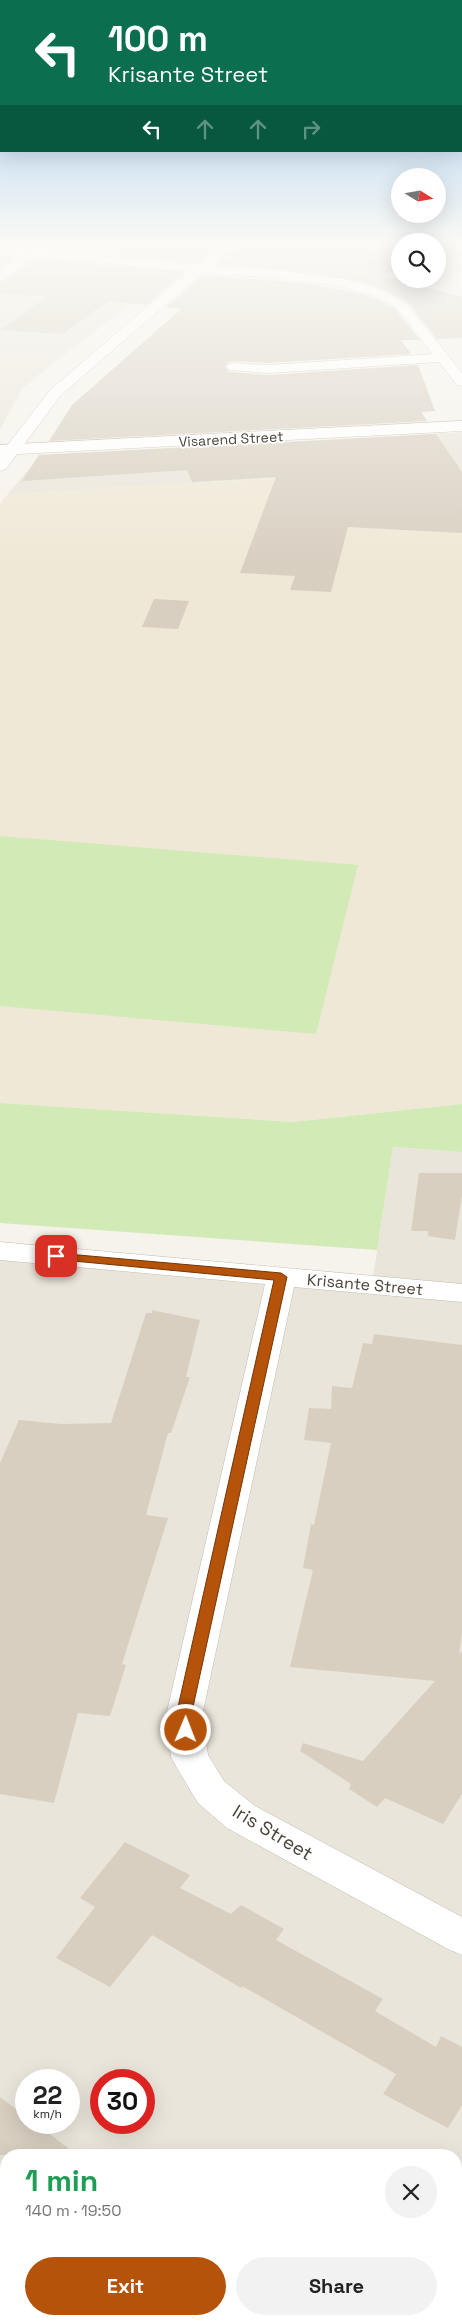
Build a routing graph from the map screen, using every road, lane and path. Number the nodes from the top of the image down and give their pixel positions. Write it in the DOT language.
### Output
graph roads {
  1 [pos="104,350"];
  2 [pos="437,350"];
  3 [pos="443,358"];
  4 [pos="234,367"];
  5 [pos="462,382"];
  6 [pos="462,426"];
  7 [pos="7,450"];
  8 [pos="0,466"];
  9 [pos="0,1251"];
  10 [pos="281,1277"];
  11 [pos="462,1293"];
  12 [pos="462,1938"];
  1 -- 7 [label="street"];
  2 -- 3 [label="street"];
  3 -- 4 [label="street"];
  3 -- 5 [label="street"];
  6 -- 7 [label="street, Visarend Street"];
  7 -- 8 [label="street"];
  9 -- 10 [label="street, Krisante Street"];
  10 -- 11 [label="street, Krisante Street"];
  10 -- 12 [label="street, Iris Street"];
}
